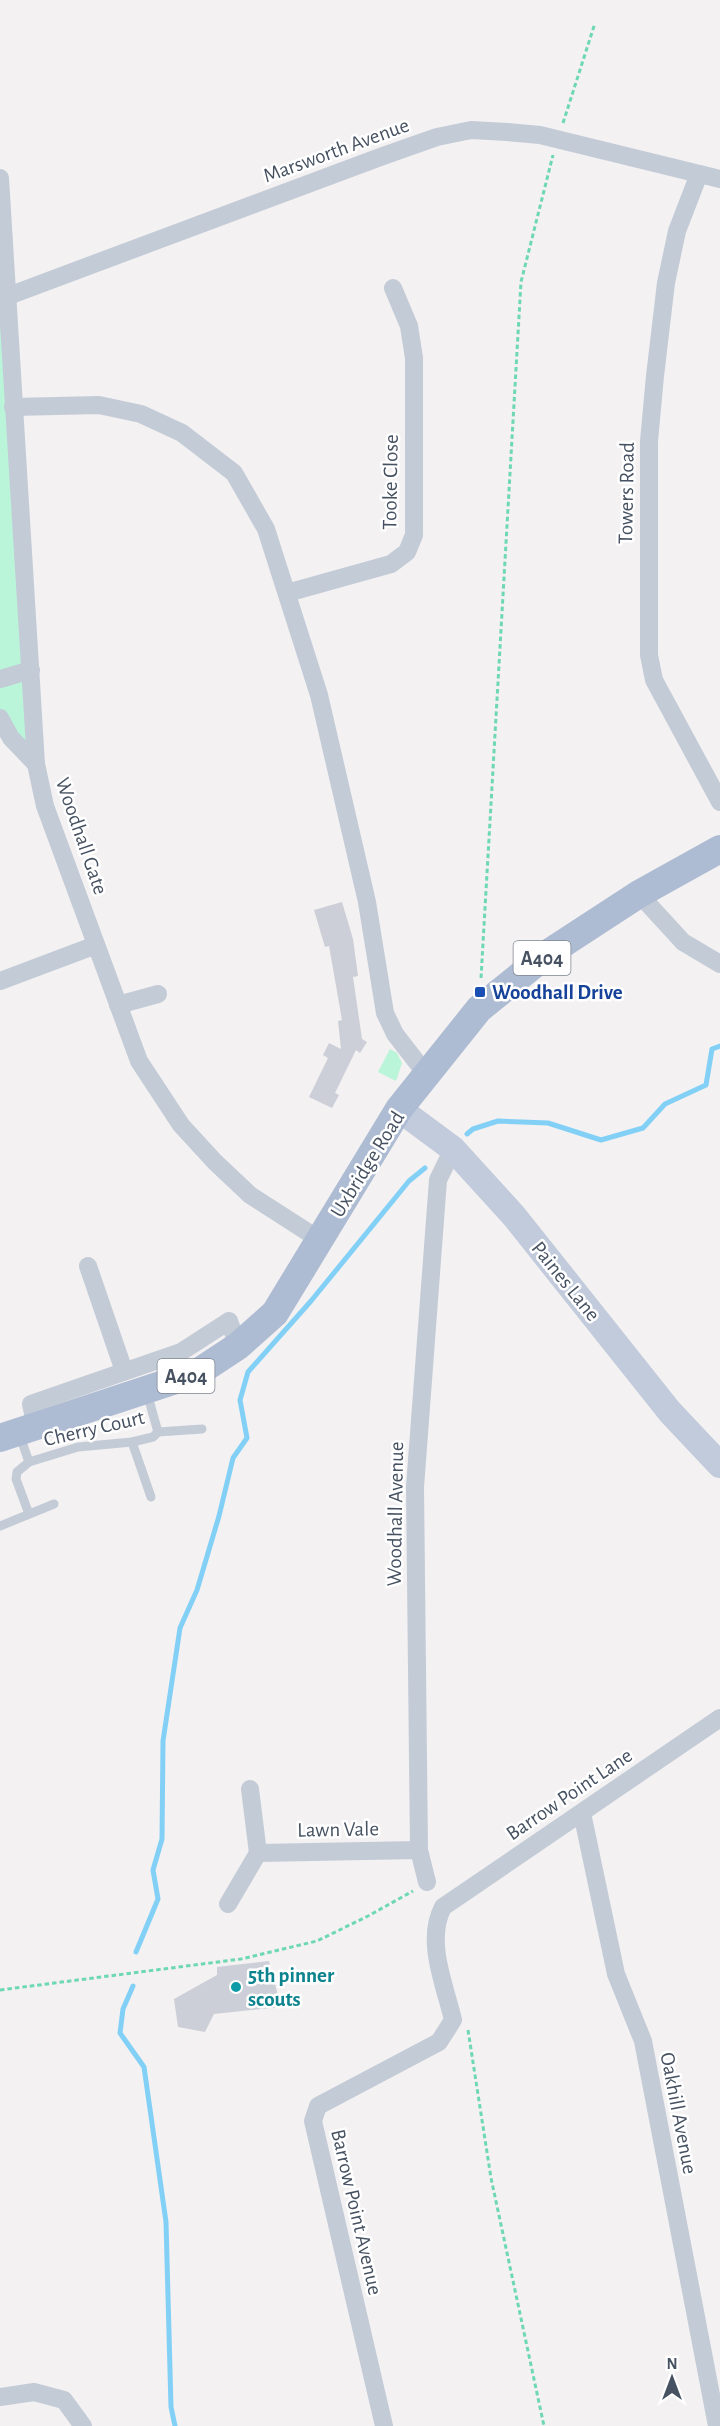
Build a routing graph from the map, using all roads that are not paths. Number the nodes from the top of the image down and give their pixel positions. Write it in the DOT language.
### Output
graph roads {
  1 [pos="699,174"];
  2 [pos="0,178"];
  3 [pos="720,179"];
  4 [pos="393,288"];
  5 [pos="4,298"];
  6 [pos="13,407"];
  7 [pos="287,593"];
  8 [pos="31,670"];
  9 [pos="0,679"];
  10 [pos="0,718"];
  11 [pos="36,764"];
  12 [pos="720,802"];
  13 [pos="720,849"];
  14 [pos="639,894"];
  15 [pos="96,945"];
  16 [pos="720,964"];
  17 [pos="0,981"];
  18 [pos="158,994"];
  19 [pos="118,1005"];
  20 [pos="426,1074"];
  21 [pos="399,1109"];
  22 [pos="453,1149"];
  23 [pos="320,1240"];
  24 [pos="88,1266"];
  25 [pos="238,1346"];
  26 [pos="123,1371"];
  27 [pos="147,1390"];
  28 [pos="202,1430"];
  29 [pos="158,1432"];
  30 [pos="18,1433"];
  31 [pos="132,1442"];
  32 [pos="29,1462"];
  33 [pos="720,1465"];
  34 [pos="151,1497"];
  35 [pos="54,1504"];
  36 [pos="29,1514"];
  37 [pos="0,1526"];
  38 [pos="717,1726"];
  39 [pos="250,1789"];
  40 [pos="582,1813"];
  41 [pos="419,1850"];
  42 [pos="258,1853"];
  43 [pos="427,1882"];
  44 [pos="228,1904"];
  45 [pos="453,2020"];
  46 [pos="0,2397"];
  47 [pos="83,2426"];
  48 [pos="384,2426"];
  49 [pos="717,2426"];
  1 -- 3 [label="street, Marsworth Avenue"];
  1 -- 5 [label="street, Marsworth Avenue"];
  1 -- 12 [label="street, Towers Road"];
  2 -- 5 [label="street, Woodhall Gate"];
  4 -- 7 [label="street, Tooke Close"];
  5 -- 6 [label="street, Woodhall Gate"];
  6 -- 7 [label="street"];
  6 -- 8 [label="street, Woodhall Gate"];
  7 -- 20 [label="street"];
  8 -- 9 [label="street"];
  8 -- 11 [label="street, Woodhall Gate"];
  10 -- 11 [label="street"];
  11 -- 15 [label="street, Woodhall Gate"];
  13 -- 14 [label="main road, Uxbridge Road / A404"];
  14 -- 16 [label="street"];
  14 -- 20 [label="main road, Uxbridge Road / A404"];
  15 -- 17 [label="street"];
  15 -- 19 [label="street, Woodhall Gate"];
  18 -- 19 [label="street"];
  19 -- 23 [label="street, Woodhall Gate"];
  20 -- 21 [label="main road, Uxbridge Road / A404"];
  21 -- 22 [label="street, Paines Lane"];
  21 -- 23 [label="main road, Uxbridge Road / A404"];
  22 -- 33 [label="street, Paines Lane"];
  22 -- 41 [label="street, Woodhall Avenue"];
  23 -- 25 [label="main road, Uxbridge Road / A404"];
  24 -- 26 [label="street"];
  25 -- 26 [label="street"];
  25 -- 27 [label="main road, Uxbridge Road / A404"];
  26 -- 30 [label="street"];
  27 -- 29 [label="lane, Cherry Court"];
  27 -- 30 [label="main road, Uxbridge Road / A404"];
  28 -- 29 [label="lane"];
  29 -- 31 [label="lane, Cherry Court"];
  30 -- 32 [label="lane, Cherry Court"];
  31 -- 32 [label="lane, Cherry Court"];
  31 -- 34 [label="lane"];
  32 -- 36 [label="lane"];
  35 -- 36 [label="lane"];
  36 -- 37 [label="lane"];
  38 -- 40 [label="street, Barrow Point Lane"];
  39 -- 42 [label="street"];
  40 -- 45 [label="street, Barrow Point Lane"];
  40 -- 49 [label="street, Oakhill Avenue"];
  41 -- 42 [label="street, Lawn Vale"];
  41 -- 43 [label="street, Woodhall Avenue"];
  42 -- 44 [label="street"];
  45 -- 48 [label="street, Barrow Point Avenue"];
  46 -- 47 [label="street"];
}
